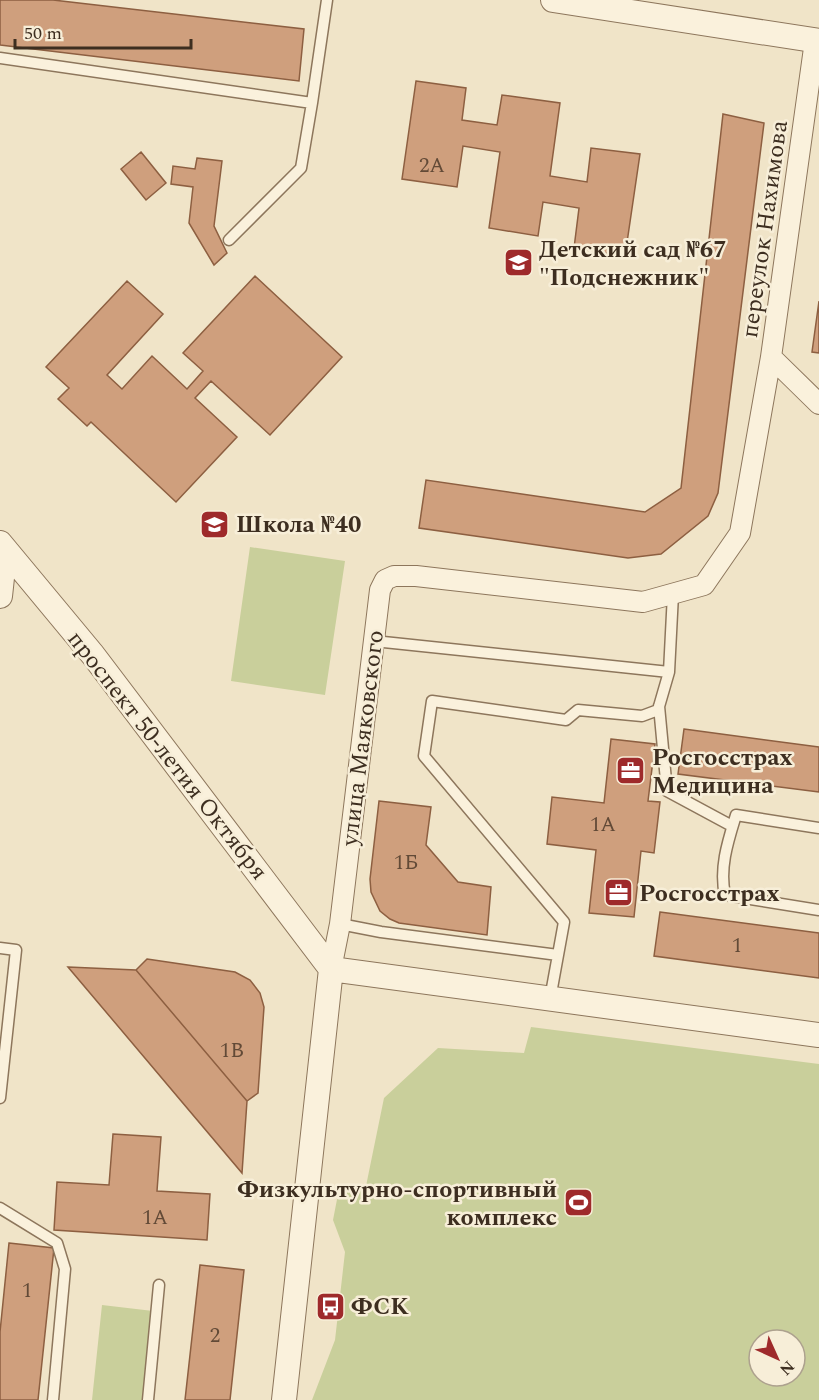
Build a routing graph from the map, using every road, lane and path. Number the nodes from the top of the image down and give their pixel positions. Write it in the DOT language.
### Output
graph roads {
  1 [pos="327,0"];
  2 [pos="558,0"];
  3 [pos="817,41"];
  4 [pos="0,58"];
  5 [pos="312,103"];
  6 [pos="229,240"];
  7 [pos="771,357"];
  8 [pos="819,405"];
  9 [pos="3,547"];
  10 [pos="673,594"];
  11 [pos="0,596"];
  12 [pos="374,641"];
  13 [pos="669,672"];
  14 [pos="659,706"];
  15 [pos="732,826"];
  16 [pos="819,828"];
  17 [pos="819,910"];
  18 [pos="340,924"];
  19 [pos="0,948"];
  20 [pos="558,955"];
  21 [pos="331,969"];
  22 [pos="549,999"];
  23 [pos="819,1035"];
  24 [pos="0,1098"];
  25 [pos="0,1208"];
  26 [pos="159,1285"];
  27 [pos="52,1400"];
  28 [pos="148,1400"];
  29 [pos="285,1400"];
  1 -- 5 [label="lane"];
  2 -- 3 [label="street"];
  3 -- 7 [label="street, переулок Нахимова"];
  4 -- 5 [label="lane"];
  5 -- 6 [label="lane"];
  7 -- 8 [label="street, переулок Нахимова"];
  7 -- 10 [label="street, улица Маяковского"];
  9 -- 11 [label="street"];
  9 -- 21 [label="street, проспект 50-летия Октября"];
  10 -- 12 [label="street, улица Маяковского"];
  10 -- 13 [label="lane"];
  12 -- 13 [label="lane"];
  12 -- 18 [label="street, улица Маяковского"];
  13 -- 14 [label="lane"];
  14 -- 15 [label="lane"];
  14 -- 20 [label="lane"];
  15 -- 16 [label="lane"];
  15 -- 17 [label="lane"];
  18 -- 20 [label="lane"];
  18 -- 21 [label="street, улица Маяковского"];
  19 -- 24 [label="lane"];
  20 -- 22 [label="lane"];
  21 -- 22 [label="street"];
  21 -- 29 [label="street"];
  22 -- 23 [label="street"];
  25 -- 27 [label="lane"];
  26 -- 28 [label="lane"];
}
